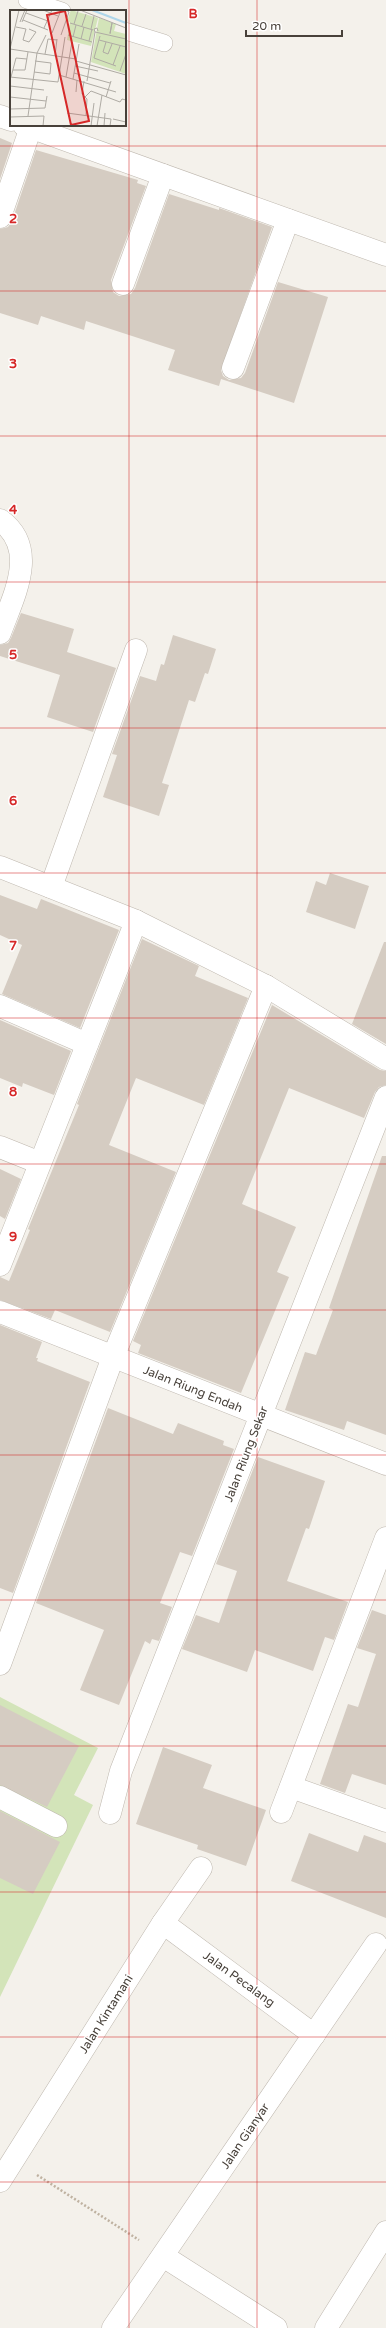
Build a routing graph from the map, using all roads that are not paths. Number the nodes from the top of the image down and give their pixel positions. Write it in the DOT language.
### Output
graph roads {
  1 [pos="27,0"];
  2 [pos="59,10"];
  3 [pos="126,31"];
  4 [pos="164,43"];
  5 [pos="0,116"];
  6 [pos="10,120"];
  7 [pos="22,126"];
  8 [pos="28,126"];
  9 [pos="163,175"];
  10 [pos="0,217"];
  11 [pos="288,220"];
  12 [pos="386,255"];
  13 [pos="123,284"];
  14 [pos="233,368"];
  15 [pos="0,520"];
  16 [pos="0,633"];
  17 [pos="136,650"];
  18 [pos="0,867"];
  19 [pos="51,888"];
  20 [pos="136,921"];
  21 [pos="266,986"];
  22 [pos="0,1006"];
  23 [pos="87,1044"];
  24 [pos="386,1059"];
  25 [pos="386,1097"];
  26 [pos="0,1146"];
  27 [pos="40,1163"];
  28 [pos="0,1265"];
  29 [pos="0,1312"];
  30 [pos="113,1357"];
  31 [pos="261,1416"];
  32 [pos="386,1464"];
  33 [pos="386,1538"];
  34 [pos="0,1664"];
  35 [pos="291,1787"];
  36 [pos="0,1797"];
  37 [pos="110,1812"];
  38 [pos="281,1812"];
  39 [pos="386,1821"];
  40 [pos="56,1826"];
  41 [pos="200,1868"];
  42 [pos="163,1923"];
  43 [pos="376,1944"];
  44 [pos="314,2035"];
  45 [pos="0,2181"];
  46 [pos="386,2232"];
  47 [pos="163,2256"];
  48 [pos="113,2328"];
  49 [pos="276,2328"];
  50 [pos="326,2328"];
  1 -- 2 [label="lane"];
  3 -- 4 [label="lane"];
  5 -- 6 [label="street"];
  7 -- 10 [label="street"];
  8 -- 9 [label="street"];
  9 -- 11 [label="street"];
  9 -- 13 [label="street"];
  11 -- 12 [label="street"];
  11 -- 14 [label="street"];
  15 -- 16 [label="street"];
  17 -- 19 [label="street"];
  18 -- 19 [label="street"];
  19 -- 20 [label="street"];
  20 -- 21 [label="street"];
  20 -- 23 [label="street"];
  21 -- 24 [label="street"];
  21 -- 30 [label="street"];
  22 -- 23 [label="street"];
  23 -- 27 [label="street"];
  25 -- 31 [label="street, Jalan Riung Sekar"];
  26 -- 27 [label="street"];
  27 -- 28 [label="street"];
  29 -- 30 [label="street, Jalan Riung Endah"];
  30 -- 31 [label="street, Jalan Riung Endah"];
  30 -- 34 [label="street"];
  31 -- 32 [label="street, Jalan Riung Endah"];
  31 -- 37 [label="street, Jalan Riung Sekar"];
  33 -- 35 [label="street"];
  35 -- 38 [label="street"];
  35 -- 39 [label="street"];
  36 -- 40 [label="street"];
  41 -- 42 [label="street, Jalan Kintamani"];
  42 -- 44 [label="street, Jalan Pecalang"];
  42 -- 45 [label="street, Jalan Kintamani"];
  43 -- 44 [label="street, Jalan Gianyar"];
  44 -- 47 [label="street, Jalan Gianyar"];
  46 -- 50 [label="street"];
  47 -- 48 [label="street, Jalan Gianyar"];
  47 -- 49 [label="street"];
}
